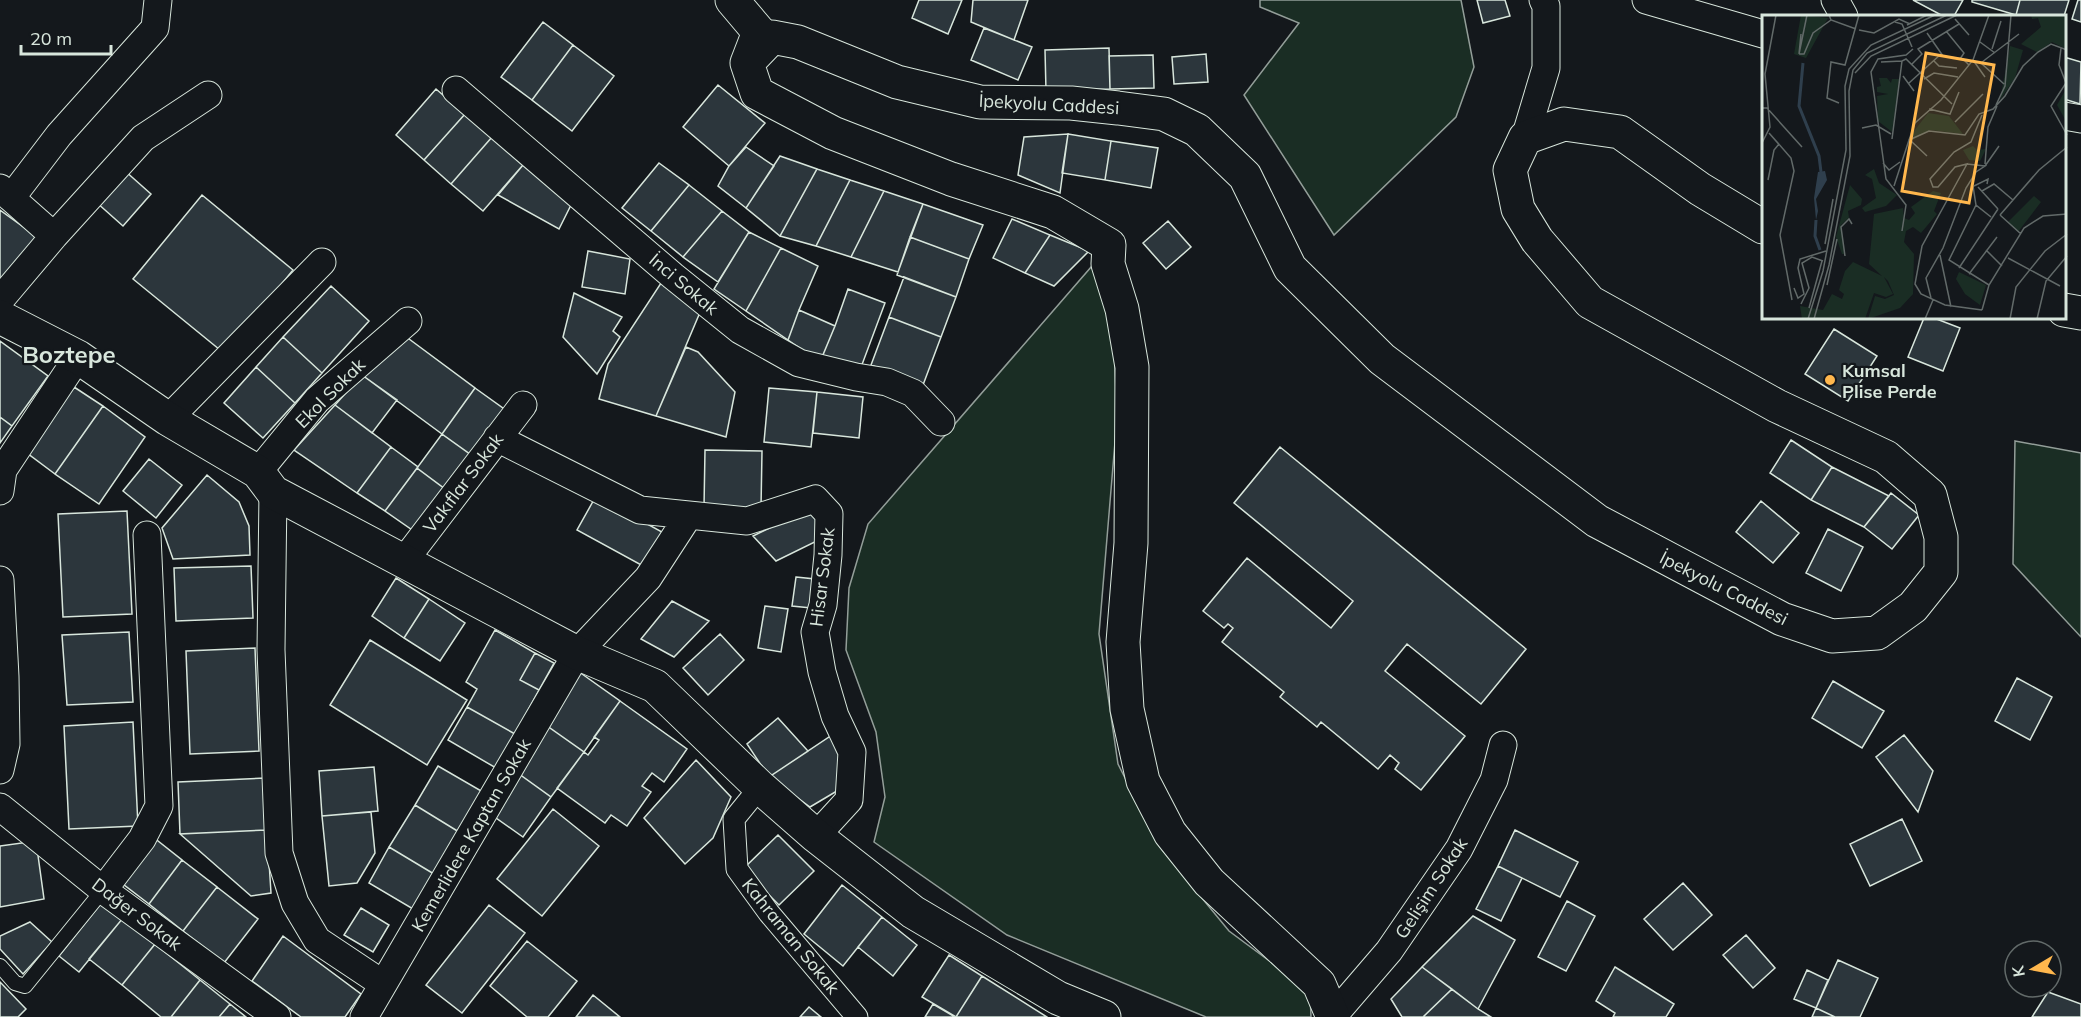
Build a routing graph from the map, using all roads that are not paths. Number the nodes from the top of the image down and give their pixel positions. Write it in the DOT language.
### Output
graph roads {
  1 [pos="158,0"];
  2 [pos="732,0"];
  3 [pos="1543,0"];
  4 [pos="1646,0"];
  5 [pos="1835,0"];
  6 [pos="1843,15"];
  7 [pos="1762,34"];
  8 [pos="747,63"];
  9 [pos="456,90"];
  10 [pos="208,95"];
  11 [pos="2066,116"];
  12 [pos="2081,119"];
  13 [pos="1525,138"];
  14 [pos="5,193"];
  15 [pos="1762,226"];
  16 [pos="54,236"];
  17 [pos="322,262"];
  18 [pos="0,300"];
  19 [pos="2066,310"];
  20 [pos="2081,314"];
  21 [pos="0,317"];
  22 [pos="408,321"];
  23 [pos="78,357"];
  24 [pos="524,405"];
  25 [pos="168,419"];
  26 [pos="941,422"];
  27 [pos="497,438"];
  28 [pos="266,482"];
  29 [pos="0,490"];
  30 [pos="690,515"];
  31 [pos="147,535"];
  32 [pos="404,561"];
  33 [pos="0,580"];
  34 [pos="578,653"];
  35 [pos="1503,746"];
  36 [pos="0,770"];
  37 [pos="760,787"];
  38 [pos="0,807"];
  39 [pos="816,836"];
  40 [pos="103,890"];
  41 [pos="0,966"];
  42 [pos="383,984"];
  43 [pos="1334,1016"];
  44 [pos="277,1017"];
  45 [pos="364,1017"];
  46 [pos="857,1017"];
  47 [pos="1104,1017"];
  1 -- 14 [label="street"];
  2 -- 8 [label="street"];
  3 -- 13 [label="street"];
  4 -- 7 [label="street"];
  5 -- 6 [label="street"];
  8 -- 13 [label="street, İpekyolu Caddesi"];
  8 -- 43 [label="street"];
  9 -- 26 [label="street, İnci Sokak"];
  10 -- 16 [label="street"];
  11 -- 12 [label="street"];
  13 -- 15 [label="street"];
  14 -- 16 [label="street"];
  16 -- 18 [label="street"];
  17 -- 25 [label="street"];
  19 -- 20 [label="street"];
  21 -- 23 [label="street"];
  22 -- 28 [label="street, Ekol Sokak"];
  23 -- 25 [label="street"];
  23 -- 29 [label="street"];
  24 -- 27 [label="street, Vakıflar Sokak"];
  25 -- 28 [label="street"];
  27 -- 30 [label="street, Hisar Sokak"];
  27 -- 32 [label="street, Vakıflar Sokak"];
  28 -- 32 [label="street"];
  28 -- 42 [label="street"];
  30 -- 34 [label="street, Kemerlidere Kaptan Sokak"];
  30 -- 39 [label="street, Hisar Sokak"];
  31 -- 40 [label="street"];
  32 -- 34 [label="street"];
  33 -- 36 [label="street"];
  34 -- 37 [label="street"];
  34 -- 42 [label="street, Kemerlidere Kaptan Sokak"];
  35 -- 43 [label="street, Gelişim Sokak"];
  37 -- 39 [label="street"];
  37 -- 46 [label="street, Kahraman Sokak"];
  38 -- 40 [label="street, Dağer Sokak"];
  39 -- 47 [label="street"];
  40 -- 41 [label="lane"];
  40 -- 44 [label="street, Dağer Sokak"];
  42 -- 45 [label="street, Kemerlidere Kaptan Sokak"];
}
